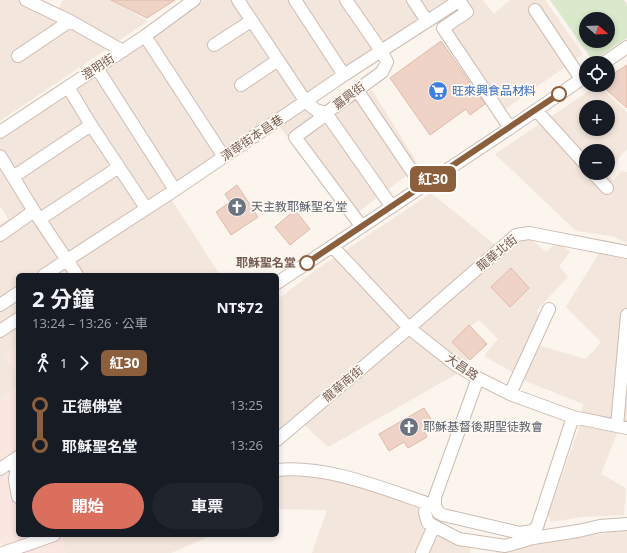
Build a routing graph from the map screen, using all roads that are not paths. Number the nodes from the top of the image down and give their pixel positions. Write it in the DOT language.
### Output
graph roads {
  1 [pos="26,0"];
  2 [pos="194,0"];
  3 [pos="238,0"];
  4 [pos="295,0"];
  5 [pos="346,0"];
  6 [pos="413,0"];
  7 [pos="460,0"];
  8 [pos="536,10"];
  9 [pos="70,21"];
  10 [pos="251,21"];
  11 [pos="427,21"];
  12 [pos="145,36"];
  13 [pos="214,45"];
  14 [pos="627,47"];
  15 [pos="123,51"];
  16 [pos="382,52"];
  17 [pos="18,56"];
  18 [pos="614,56"];
  19 [pos="278,60"];
  20 [pos="97,68"];
  21 [pos="579,70"];
  22 [pos="344,75"];
  23 [pos="579,80"];
  24 [pos="241,85"];
  25 [pos="68,87"];
  26 [pos="357,90"];
  27 [pos="306,102"];
  28 [pos="536,110"];
  29 [pos="323,112"];
  30 [pos="91,125"];
  31 [pos="510,128"];
  32 [pos="0,132"];
  33 [pos="0,156"];
  34 [pos="224,156"];
  35 [pos="579,157"];
  36 [pos="118,167"];
  37 [pos="13,177"];
  38 [pos="600,180"];
  39 [pos="422,186"];
  40 [pos="607,188"];
  41 [pos="175,190"];
  42 [pos="392,207"];
  43 [pos="146,208"];
  44 [pos="37,215"];
  45 [pos="362,227"];
  46 [pos="0,235"];
  47 [pos="332,246"];
  48 [pos="627,252"];
  49 [pos="66,260"];
  50 [pos="47,273"];
  51 [pos="76,273"];
  52 [pos="279,282"];
  53 [pos="16,293"];
  54 [pos="0,305"];
  55 [pos="549,309"];
  56 [pos="627,315"];
  57 [pos="16,320"];
  58 [pos="409,328"];
  59 [pos="0,331"];
  60 [pos="478,378"];
  61 [pos="510,394"];
  62 [pos="573,417"];
  63 [pos="622,427"];
  64 [pos="279,438"];
  65 [pos="16,458"];
  66 [pos="0,469"];
  67 [pos="279,470"];
  68 [pos="16,472"];
  69 [pos="16,486"];
  70 [pos="431,505"];
  71 [pos="627,524"];
  72 [pos="434,526"];
  73 [pos="520,533"];
  74 [pos="48,537"];
  75 [pos="533,538"];
  76 [pos="29,544"];
  77 [pos="3,553"];
  78 [pos="422,553"];
  1 -- 9 [label="street"];
  2 -- 12 [label="street, 澄明街"];
  3 -- 10 [label="street, 嘉興街"];
  4 -- 22 [label="street"];
  5 -- 16 [label="street"];
  6 -- 11 [label="street"];
  7 -- 11 [label="street, 清華街本昌巷"];
  7 -- 31 [label="street"];
  8 -- 21 [label="street"];
  9 -- 15 [label="street"];
  9 -- 17 [label="street"];
  10 -- 13 [label="street"];
  10 -- 19 [label="street, 嘉興街"];
  11 -- 16 [label="street, 清華街本昌巷"];
  12 -- 15 [label="street, 澄明街"];
  12 -- 34 [label="street"];
  14 -- 18 [label="street"];
  15 -- 20 [label="street, 澄明街"];
  16 -- 22 [label="street, 清華街本昌巷"];
  16 -- 26 [label="street, 嘉興街"];
  19 -- 24 [label="street"];
  19 -- 27 [label="street, 嘉興街"];
  20 -- 25 [label="street, 澄明街"];
  20 -- 41 [label="street"];
  22 -- 27 [label="street, 清華街本昌巷"];
  23 -- 28 [label="street"];
  25 -- 30 [label="street"];
  25 -- 32 [label="street, 澄明街"];
  26 -- 29 [label="street, 嘉興街"];
  26 -- 39 [label="street"];
  27 -- 29 [label="street, 嘉興街"];
  27 -- 34 [label="street, 清華街本昌巷"];
  28 -- 31 [label="street"];
  28 -- 35 [label="street"];
  29 -- 42 [label="street"];
  29 -- 45 [label="street"];
  30 -- 36 [label="street"];
  30 -- 37 [label="street"];
  31 -- 39 [label="street"];
  33 -- 37 [label="street"];
  34 -- 41 [label="street, 清華街本昌巷"];
  36 -- 43 [label="street"];
  36 -- 44 [label="street"];
  37 -- 44 [label="street"];
  38 -- 40 [label="street"];
  39 -- 42 [label="street"];
  41 -- 43 [label="street, 清華街本昌巷"];
  42 -- 45 [label="street"];
  43 -- 49 [label="street, 清華街本昌巷"];
  44 -- 46 [label="street"];
  44 -- 49 [label="street"];
  45 -- 47 [label="street"];
  47 -- 52 [label="street"];
  47 -- 58 [label="street, 大昌路"];
  48 -- 58 [label="street, 龍華北街"];
  49 -- 50 [label="street, 清華街本昌巷"];
  49 -- 51 [label="street"];
  53 -- 54 [label="street"];
  55 -- 61 [label="street"];
  56 -- 63 [label="street"];
  57 -- 59 [label="street"];
  58 -- 60 [label="street, 大昌路"];
  58 -- 64 [label="street, 龍華南街"];
  60 -- 61 [label="street, 大昌路"];
  60 -- 70 [label="street"];
  61 -- 62 [label="street, 大昌路"];
  62 -- 63 [label="street, 大昌路"];
  62 -- 73 [label="street"];
  65 -- 66 [label="street"];
  67 -- 70 [label="street"];
  68 -- 69 [label="street"];
  70 -- 72 [label="street"];
  70 -- 73 [label="street"];
  71 -- 75 [label="street"];
  72 -- 75 [label="street"];
  72 -- 78 [label="street"];
  73 -- 75 [label="street"];
  74 -- 76 [label="street"];
  76 -- 77 [label="street"];
}
